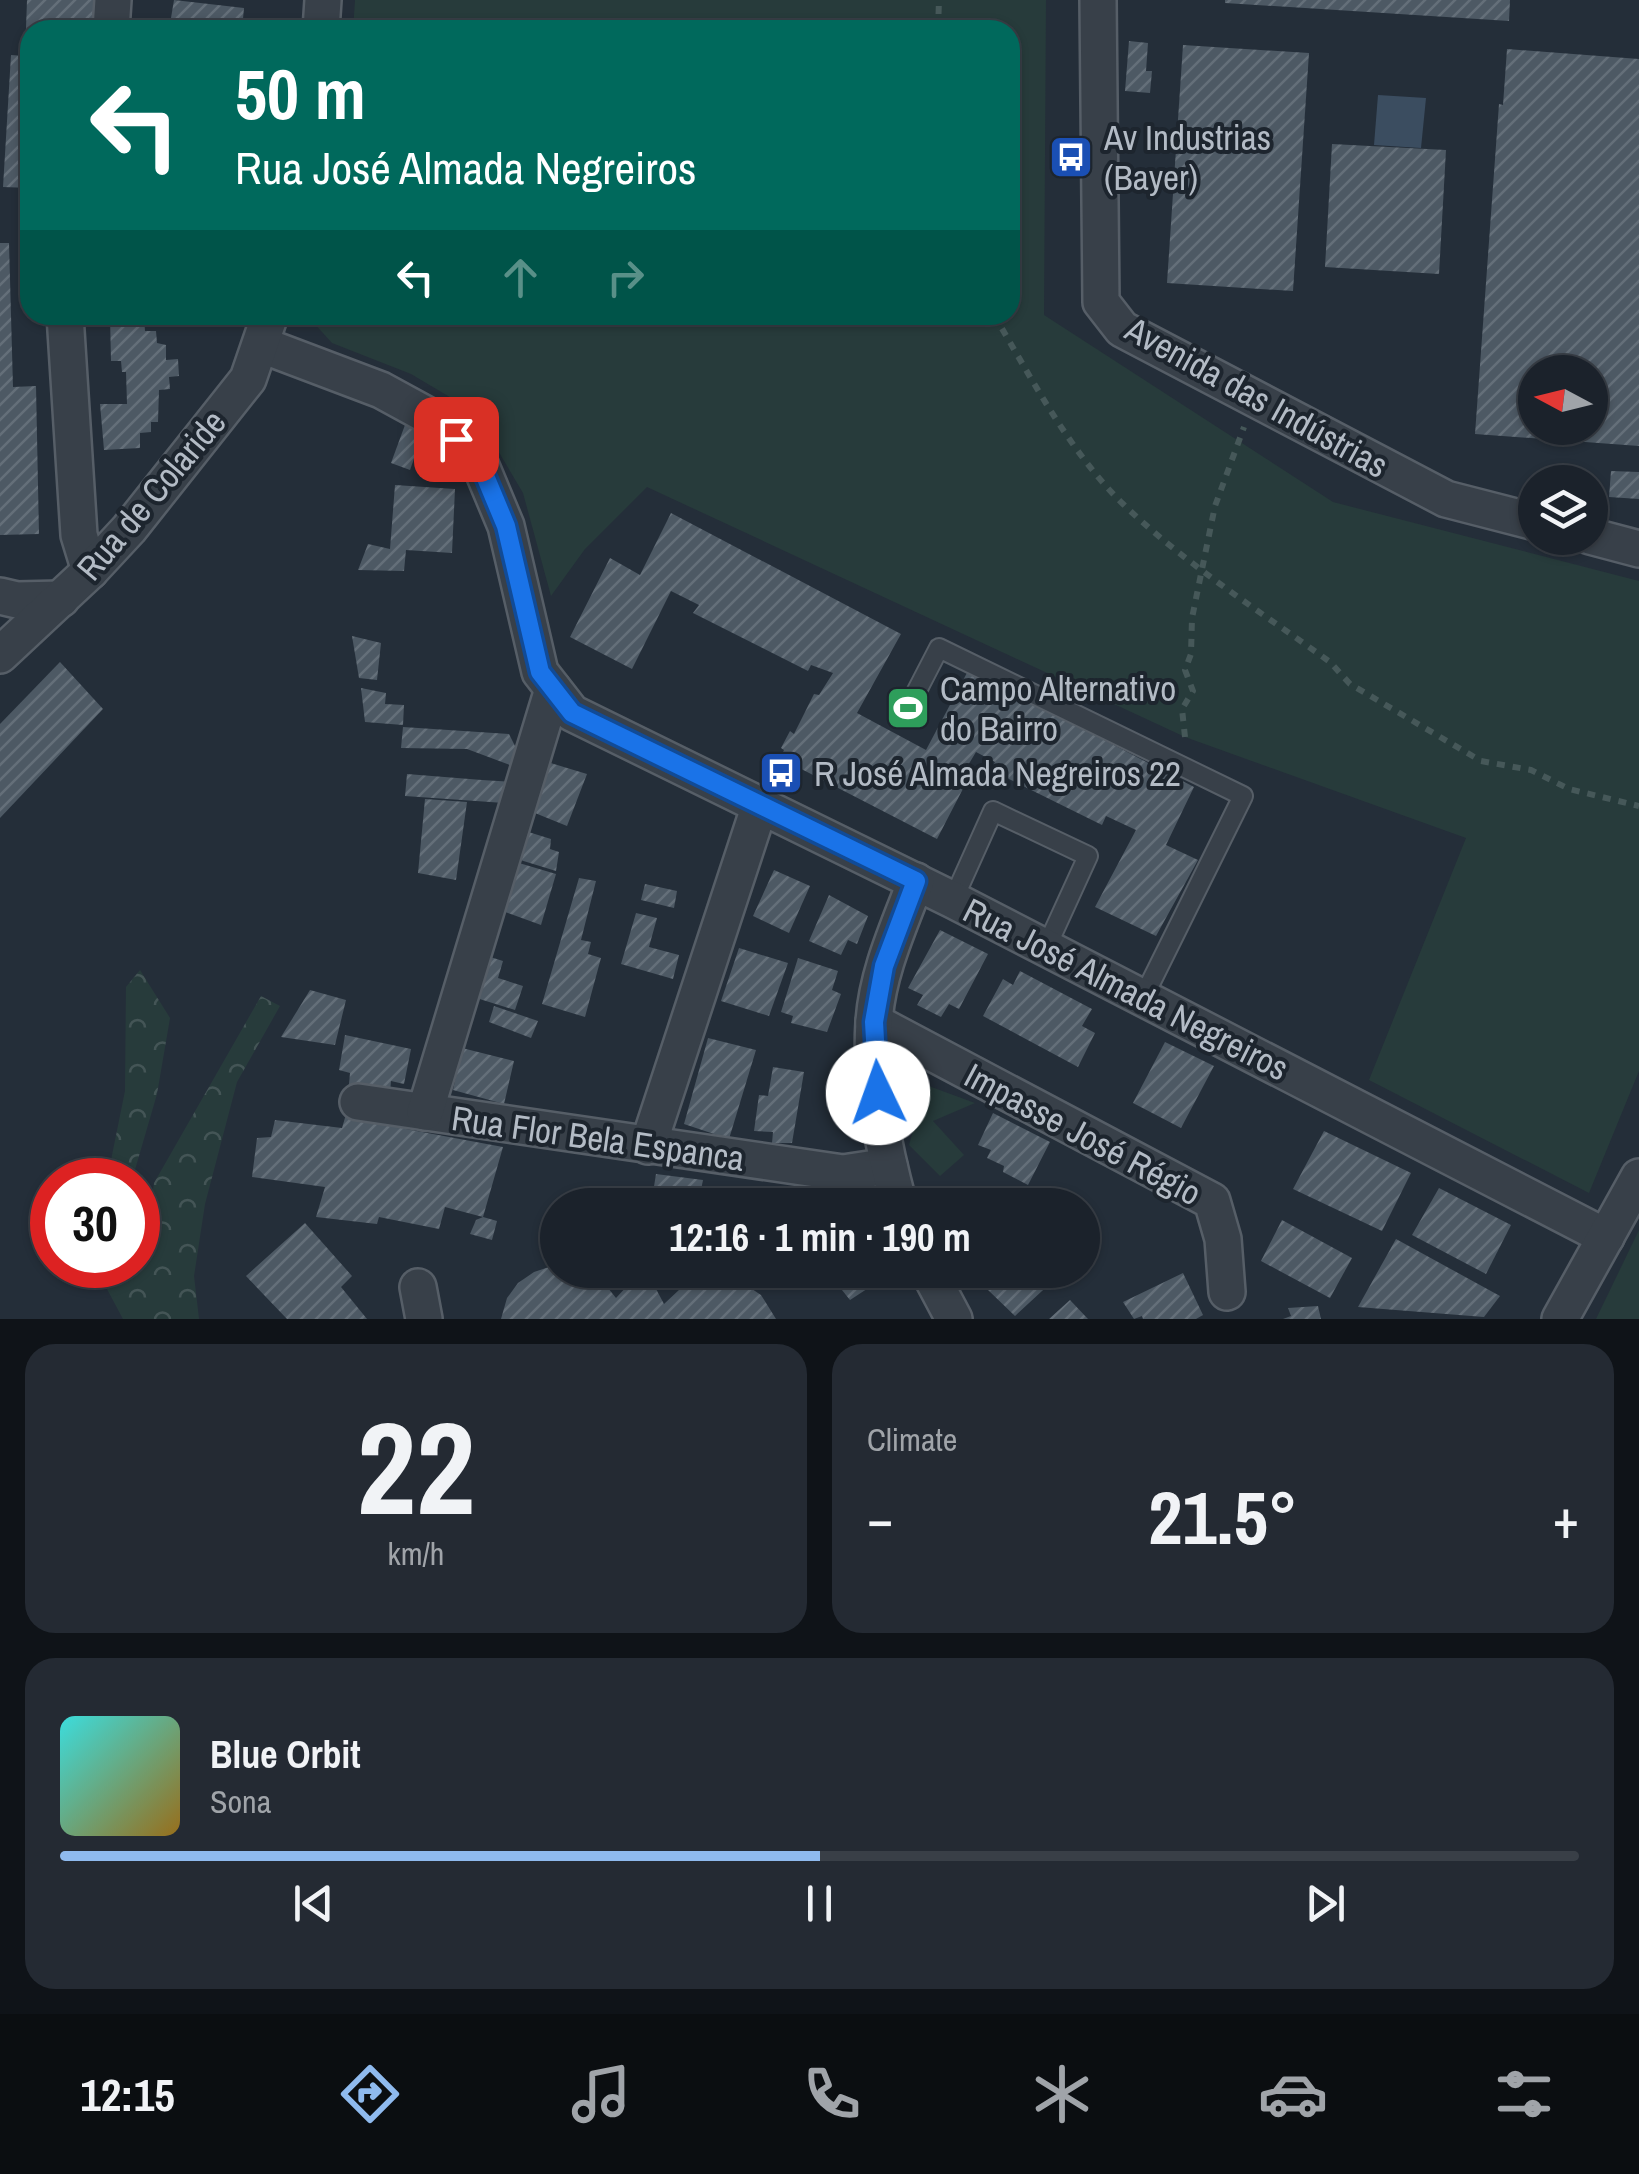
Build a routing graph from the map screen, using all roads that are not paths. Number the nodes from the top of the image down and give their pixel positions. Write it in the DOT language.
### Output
graph roads {
  1 [pos="1098,0"];
  2 [pos="66,325"];
  3 [pos="266,330"];
  4 [pos="1518,518"];
  5 [pos="1608,541"];
  6 [pos="1639,549"];
  7 [pos="90,570"];
  8 [pos="0,596"];
  9 [pos="61,599"];
  10 [pos="0,655"];
  11 [pos="554,689"];
  12 [pos="908,708"];
  13 [pos="760,805"];
  14 [pos="916,881"];
  15 [pos="953,900"];
  16 [pos="1046,948"];
  17 [pos="1142,998"];
  18 [pos="874,1022"];
  19 [pos="358,1102"];
  20 [pos="426,1112"];
  21 [pos="648,1146"];
  22 [pos="889,1166"];
  23 [pos="1639,1176"];
  24 [pos="895,1188"];
  25 [pos="1606,1237"];
  26 [pos="938,1288"];
  27 [pos="1227,1292"];
  28 [pos="954,1319"];
  29 [pos="1560,1319"];
  1 -- 4 [label="street, Avenida das Indústrias"];
  2 -- 7 [label="street"];
  3 -- 7 [label="street, Rua de Colaride"];
  3 -- 11 [label="street, Rua José Almada Negreiros"];
  5 -- 6 [label="street"];
  7 -- 9 [label="street, Rua de Colaride"];
  8 -- 9 [label="street"];
  9 -- 10 [label="street, Rua de Colaride"];
  11 -- 13 [label="street, Rua José Almada Negreiros"];
  11 -- 20 [label="street"];
  12 -- 17 [label="lane"];
  13 -- 14 [label="street, Rua José Almada Negreiros"];
  13 -- 21 [label="street"];
  14 -- 15 [label="street, Rua José Almada Negreiros"];
  14 -- 18 [label="street"];
  15 -- 16 [label="street, Rua José Almada Negreiros"];
  15 -- 16 [label="lane"];
  16 -- 17 [label="street, Rua José Almada Negreiros"];
  17 -- 25 [label="street, Rua José Almada Negreiros"];
  18 -- 22 [label="street"];
  18 -- 27 [label="street, Impasse José Régio"];
  19 -- 20 [label="street, Rua Flor Bela Espanca"];
  20 -- 21 [label="street, Rua Flor Bela Espanca"];
  21 -- 22 [label="street, Rua Flor Bela Espanca"];
  22 -- 24 [label="street"];
  23 -- 25 [label="street"];
  25 -- 29 [label="street"];
  26 -- 28 [label="street"];
}
